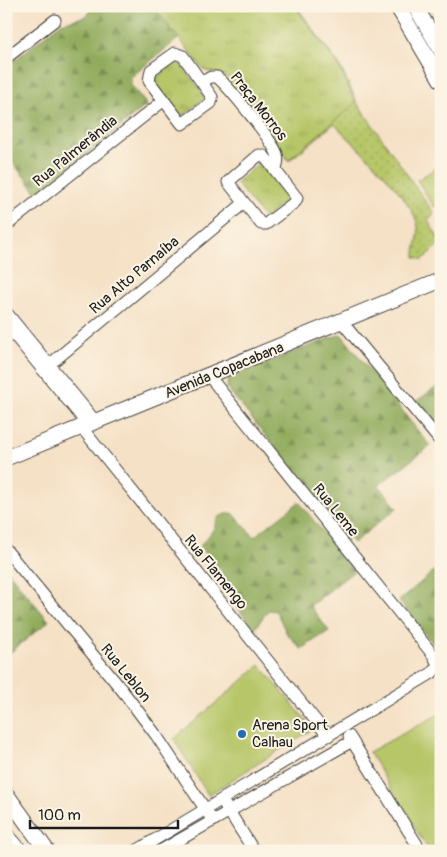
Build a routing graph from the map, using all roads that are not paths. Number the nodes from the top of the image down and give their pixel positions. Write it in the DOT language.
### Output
graph roads {
  1 [pos="397,6"];
  2 [pos="415,6"];
  3 [pos="55,20"];
  4 [pos="441,50"];
  5 [pos="6,58"];
  6 [pos="441,80"];
  7 [pos="202,82"];
  8 [pos="163,101"];
  9 [pos="276,170"];
  10 [pos="244,203"];
  11 [pos="6,226"];
  12 [pos="441,280"];
  13 [pos="6,312"];
  14 [pos="342,322"];
  15 [pos="6,325"];
  16 [pos="46,367"];
  17 [pos="209,376"];
  18 [pos="88,425"];
  19 [pos="441,442"];
  20 [pos="6,458"];
  21 [pos="6,550"];
  22 [pos="343,726"];
  23 [pos="328,736"];
  24 [pos="352,740"];
  25 [pos="6,794"];
  26 [pos="221,800"];
  27 [pos="205,809"];
  28 [pos="228,812"];
  29 [pos="213,820"];
  30 [pos="6,835"];
  31 [pos="6,841"];
  32 [pos="13,851"];
  33 [pos="20,851"];
  34 [pos="47,851"];
  35 [pos="136,851"];
  36 [pos="160,851"];
  37 [pos="254,851"];
  38 [pos="421,851"];
  1 -- 6 [label="main road"];
  2 -- 4 [label="main road"];
  3 -- 5 [label="street"];
  7 -- 8 [label="street"];
  7 -- 8 [label="street"];
  7 -- 9 [label="street, Praça Morros"];
  8 -- 11 [label="street, Rua Palmerândia"];
  9 -- 10 [label="street"];
  9 -- 10 [label="street"];
  10 -- 16 [label="street, Rua Alto Parnaíba"];
  12 -- 14 [label="main road, Avenida Copacabana"];
  13 -- 16 [label="street"];
  14 -- 17 [label="main road, Avenida Copacabana"];
  14 -- 19 [label="street"];
  15 -- 16 [label="street"];
  16 -- 18 [label="street, Rua Flamengo"];
  17 -- 18 [label="main road, Avenida Copacabana"];
  17 -- 22 [label="street, Rua Leme"];
  18 -- 20 [label="main road, Avenida Copacabana"];
  18 -- 23 [label="street, Rua Flamengo"];
  21 -- 27 [label="street, Rua Leblon"];
  22 -- 23 [label="street"];
  22 -- 24 [label="street"];
  23 -- 26 [label="street"];
  24 -- 28 [label="street"];
  24 -- 38 [label="street"];
  25 -- 34 [label="main road"];
  26 -- 27 [label="street"];
  26 -- 28 [label="street"];
  27 -- 29 [label="street, Rua Leblon"];
  27 -- 35 [label="street"];
  28 -- 29 [label="street"];
  28 -- 37 [label="street"];
  29 -- 36 [label="street"];
  30 -- 33 [label="main road"];
  31 -- 32 [label="street"];
}
